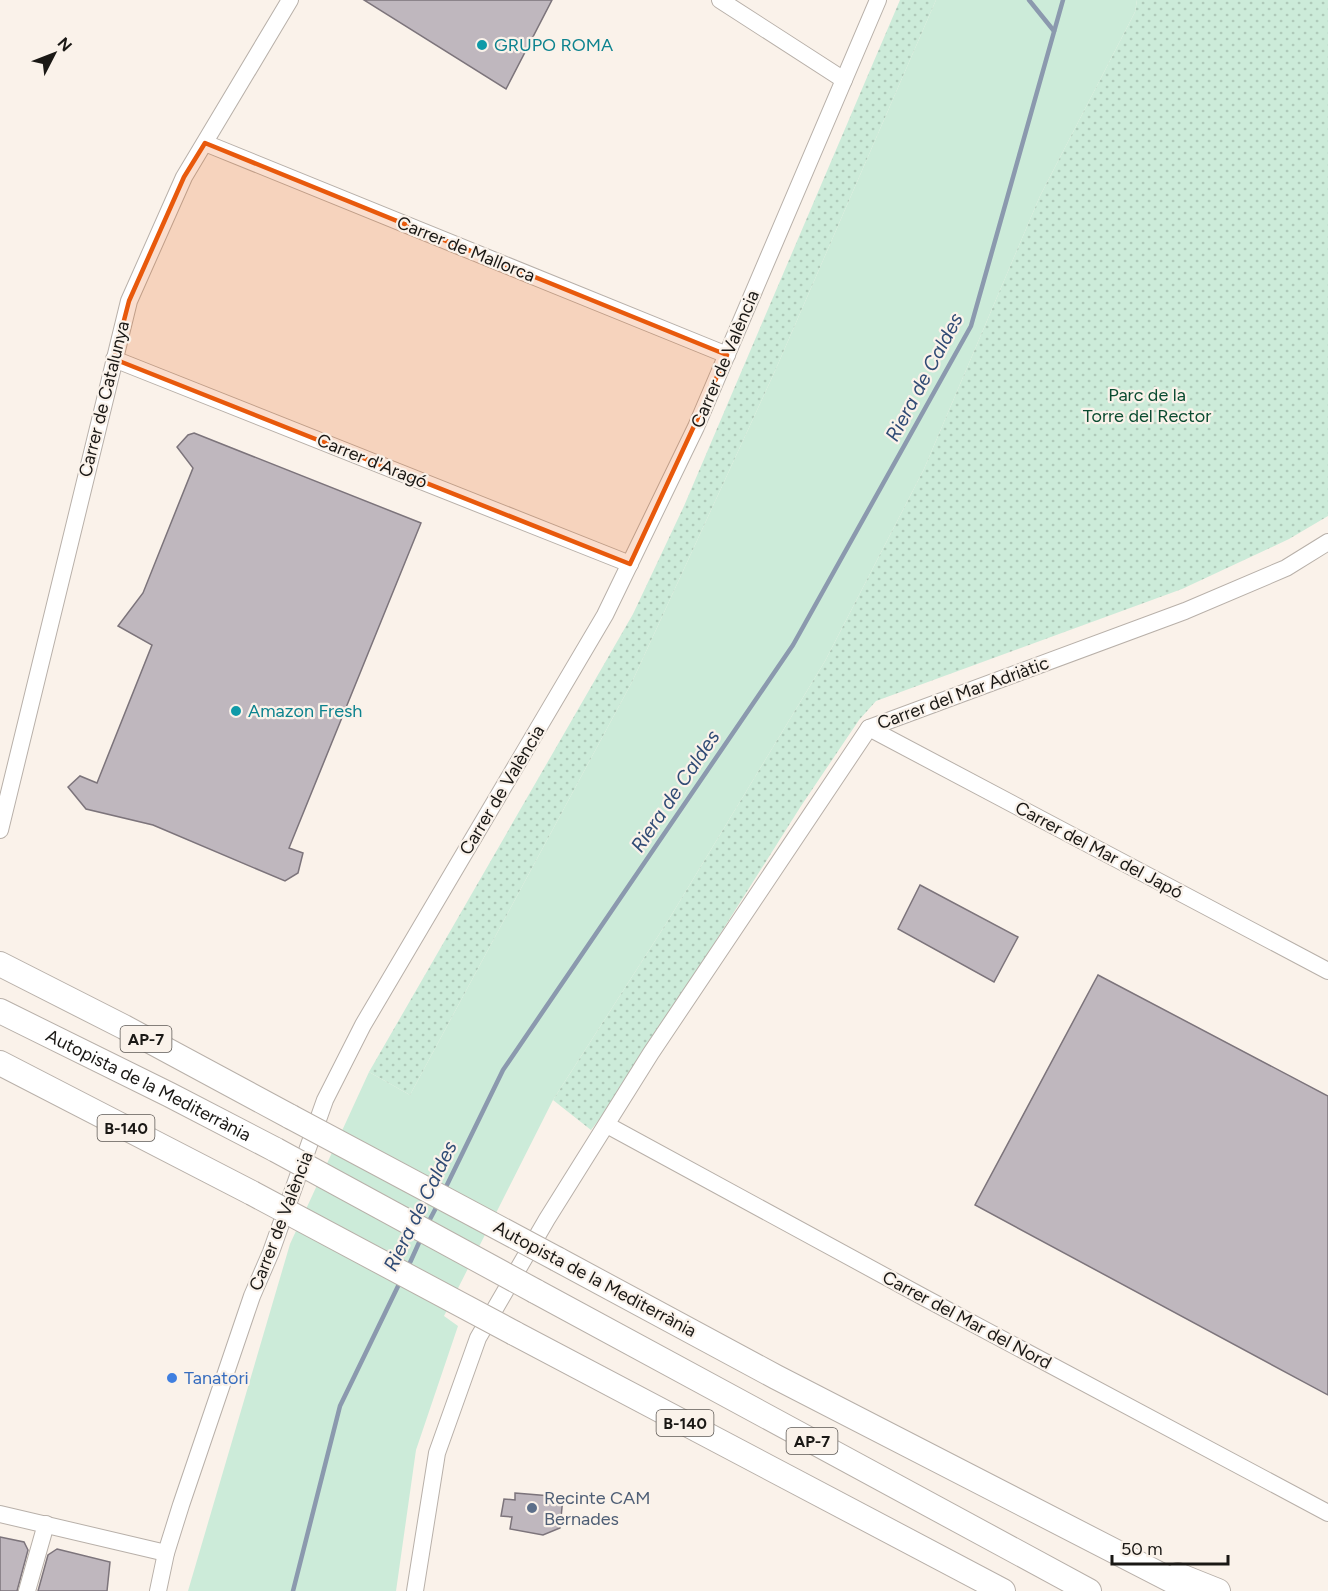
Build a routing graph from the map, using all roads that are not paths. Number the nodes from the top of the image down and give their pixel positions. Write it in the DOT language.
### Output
graph roads {
  1 [pos="290,0"];
  2 [pos="720,0"];
  3 [pos="878,0"];
  4 [pos="844,80"];
  5 [pos="205,143"];
  6 [pos="727,356"];
  7 [pos="114,359"];
  8 [pos="1328,542"];
  9 [pos="630,564"];
  10 [pos="869,728"];
  11 [pos="0,830"];
  12 [pos="0,963"];
  13 [pos="1328,971"];
  14 [pos="0,1011"];
  15 [pos="0,1063"];
  16 [pos="607,1125"];
  17 [pos="0,1514"];
  18 [pos="1328,1514"];
  19 [pos="46,1524"];
  20 [pos="1104,1544"];
  21 [pos="166,1553"];
  22 [pos="27,1591"];
  23 [pos="158,1591"];
  24 [pos="415,1591"];
  25 [pos="1003,1591"];
  26 [pos="1089,1591"];
  27 [pos="1192,1591"];
  28 [pos="1218,1591"];
  1 -- 5 [label="street, Carrer de Catalunya"];
  2 -- 4 [label="street"];
  3 -- 4 [label="street, Carrer de València"];
  4 -- 6 [label="street, Carrer de València"];
  5 -- 6 [label="street, Carrer de Mallorca"];
  5 -- 7 [label="street, Carrer de Catalunya"];
  6 -- 9 [label="street, Carrer de València"];
  7 -- 9 [label="street, Carrer d'Aragó"];
  7 -- 11 [label="street, Carrer de Catalunya"];
  8 -- 10 [label="street, Carrer del Mar Adriàtic"];
  9 -- 21 [label="street, Carrer de València"];
  10 -- 13 [label="street, Carrer del Mar del Japó"];
  10 -- 16 [label="street, Carrer del Mar Adriàtic"];
  12 -- 20 [label="highway, Autopista de la Mediterrània / AP-7, bridge"];
  14 -- 26 [label="highway, Autopista de la Mediterrània / AP-7, bridge"];
  15 -- 25 [label="highway, B-140, bridge"];
  16 -- 18 [label="street, Carrer del Mar del Nord"];
  16 -- 24 [label="street, Carrer del Mar Adriàtic"];
  17 -- 19 [label="street"];
  19 -- 21 [label="street"];
  19 -- 22 [label="street"];
  20 -- 27 [label="highway, Autopista de la Mediterrània / AP-7"];
  20 -- 28 [label="highway"];
  21 -- 23 [label="street, Carrer de València"];
}
